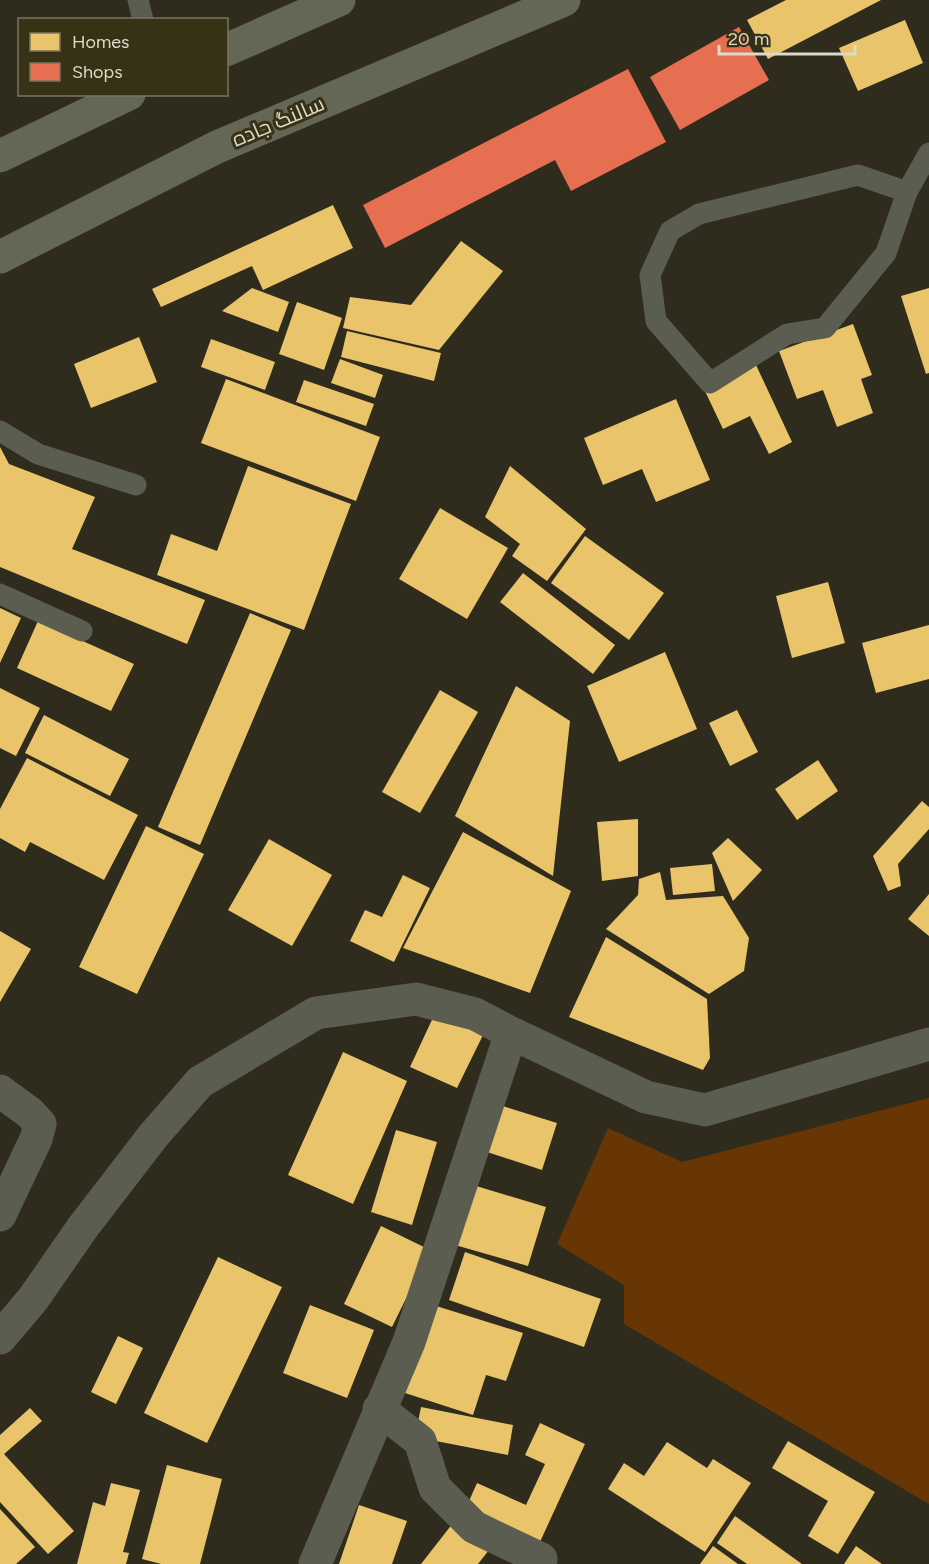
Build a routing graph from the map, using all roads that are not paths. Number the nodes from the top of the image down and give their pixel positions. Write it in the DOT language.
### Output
graph roads {
  1 [pos="138,0"];
  2 [pos="339,0"];
  3 [pos="564,0"];
  4 [pos="142,18"];
  5 [pos="228,49"];
  6 [pos="125,96"];
  7 [pos="929,153"];
  8 [pos="0,156"];
  9 [pos="907,192"];
  10 [pos="0,257"];
  11 [pos="0,431"];
  12 [pos="136,485"];
  13 [pos="0,594"];
  14 [pos="82,632"];
  15 [pos="510,1033"];
  16 [pos="929,1044"];
  17 [pos="0,1091"];
  18 [pos="0,1215"];
  19 [pos="0,1338"];
  20 [pos="379,1409"];
  21 [pos="315,1564"];
  22 [pos="540,1564"];
  1 -- 4 [label="lane"];
  2 -- 5 [label="highway"];
  3 -- 10 [label="highway, سالنگ جاده"];
  6 -- 8 [label="highway"];
  7 -- 9 [label="lane"];
  9 -- 9 [label="lane"];
  11 -- 12 [label="lane"];
  13 -- 14 [label="lane"];
  15 -- 16 [label="street"];
  15 -- 19 [label="street"];
  15 -- 20 [label="street"];
  17 -- 18 [label="street"];
  20 -- 21 [label="street"];
  20 -- 22 [label="street"];
}
